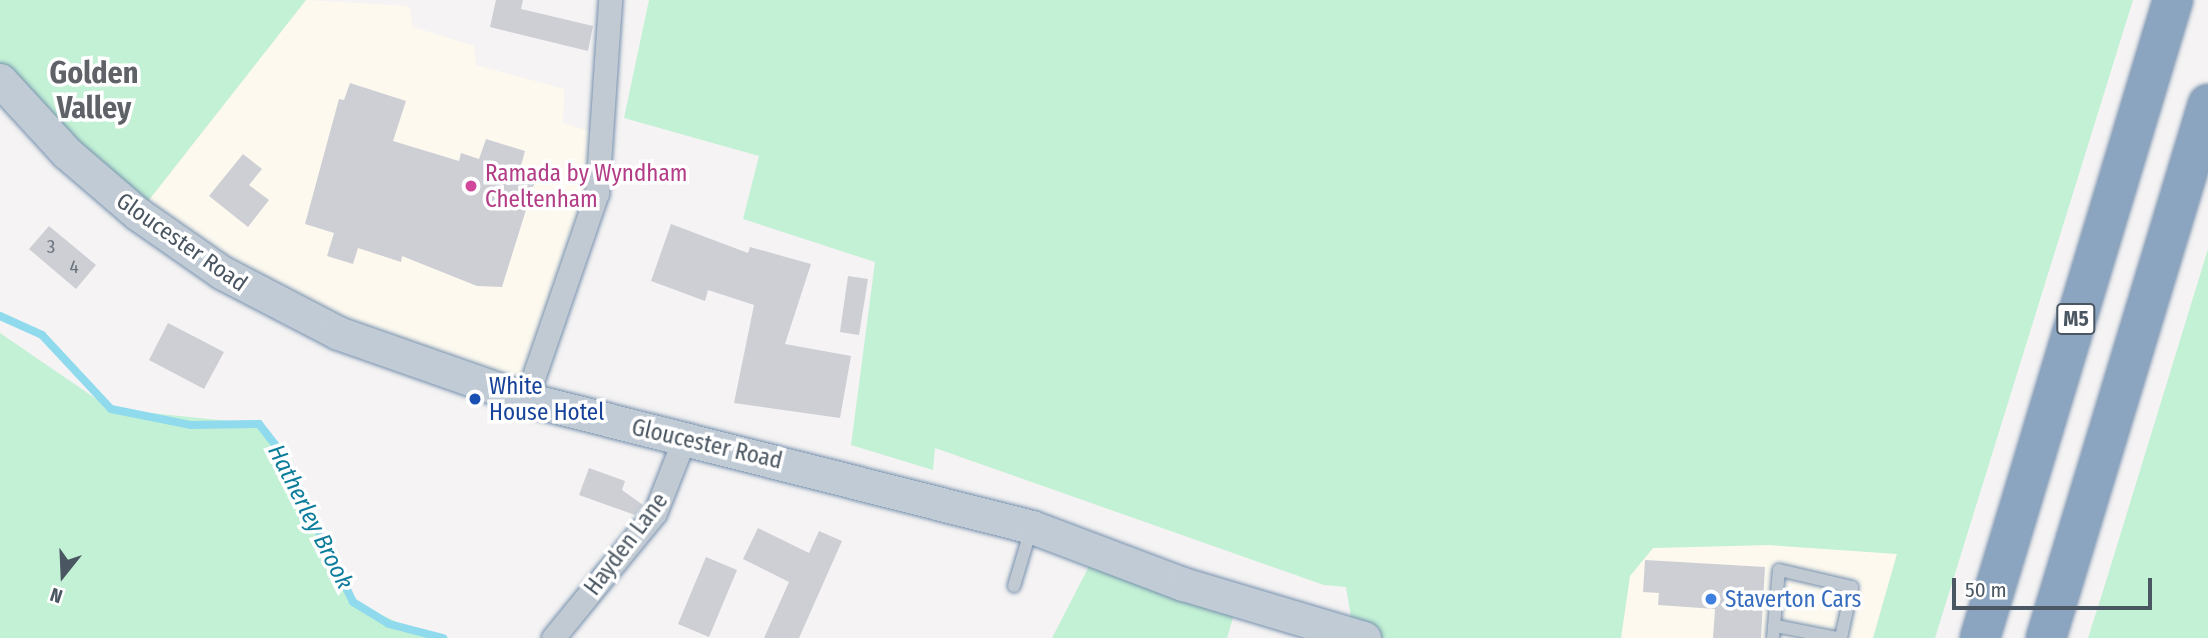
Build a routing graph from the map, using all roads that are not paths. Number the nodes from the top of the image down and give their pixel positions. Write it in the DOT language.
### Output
graph roads {
  1 [pos="610,0"];
  2 [pos="2173,0"];
  3 [pos="0,80"];
  4 [pos="2208,104"];
  5 [pos="526,399"];
  6 [pos="683,442"];
  7 [pos="1032,527"];
  8 [pos="1014,586"];
  9 [pos="1774,632"];
  10 [pos="553,638"];
  11 [pos="1364,638"];
  12 [pos="1839,638"];
  13 [pos="1980,638"];
  14 [pos="2046,638"];
  1 -- 5 [label="street"];
  2 -- 13 [label="highway, M5"];
  3 -- 5 [label="main road, Gloucester Road"];
  4 -- 14 [label="highway"];
  5 -- 6 [label="main road, Gloucester Road"];
  6 -- 7 [label="main road, Gloucester Road"];
  6 -- 10 [label="street, Hayden Lane"];
  7 -- 8 [label="lane"];
  7 -- 11 [label="main road, Gloucester Road"];
  9 -- 12 [label="lane"];
  9 -- 12 [label="lane"];
}
